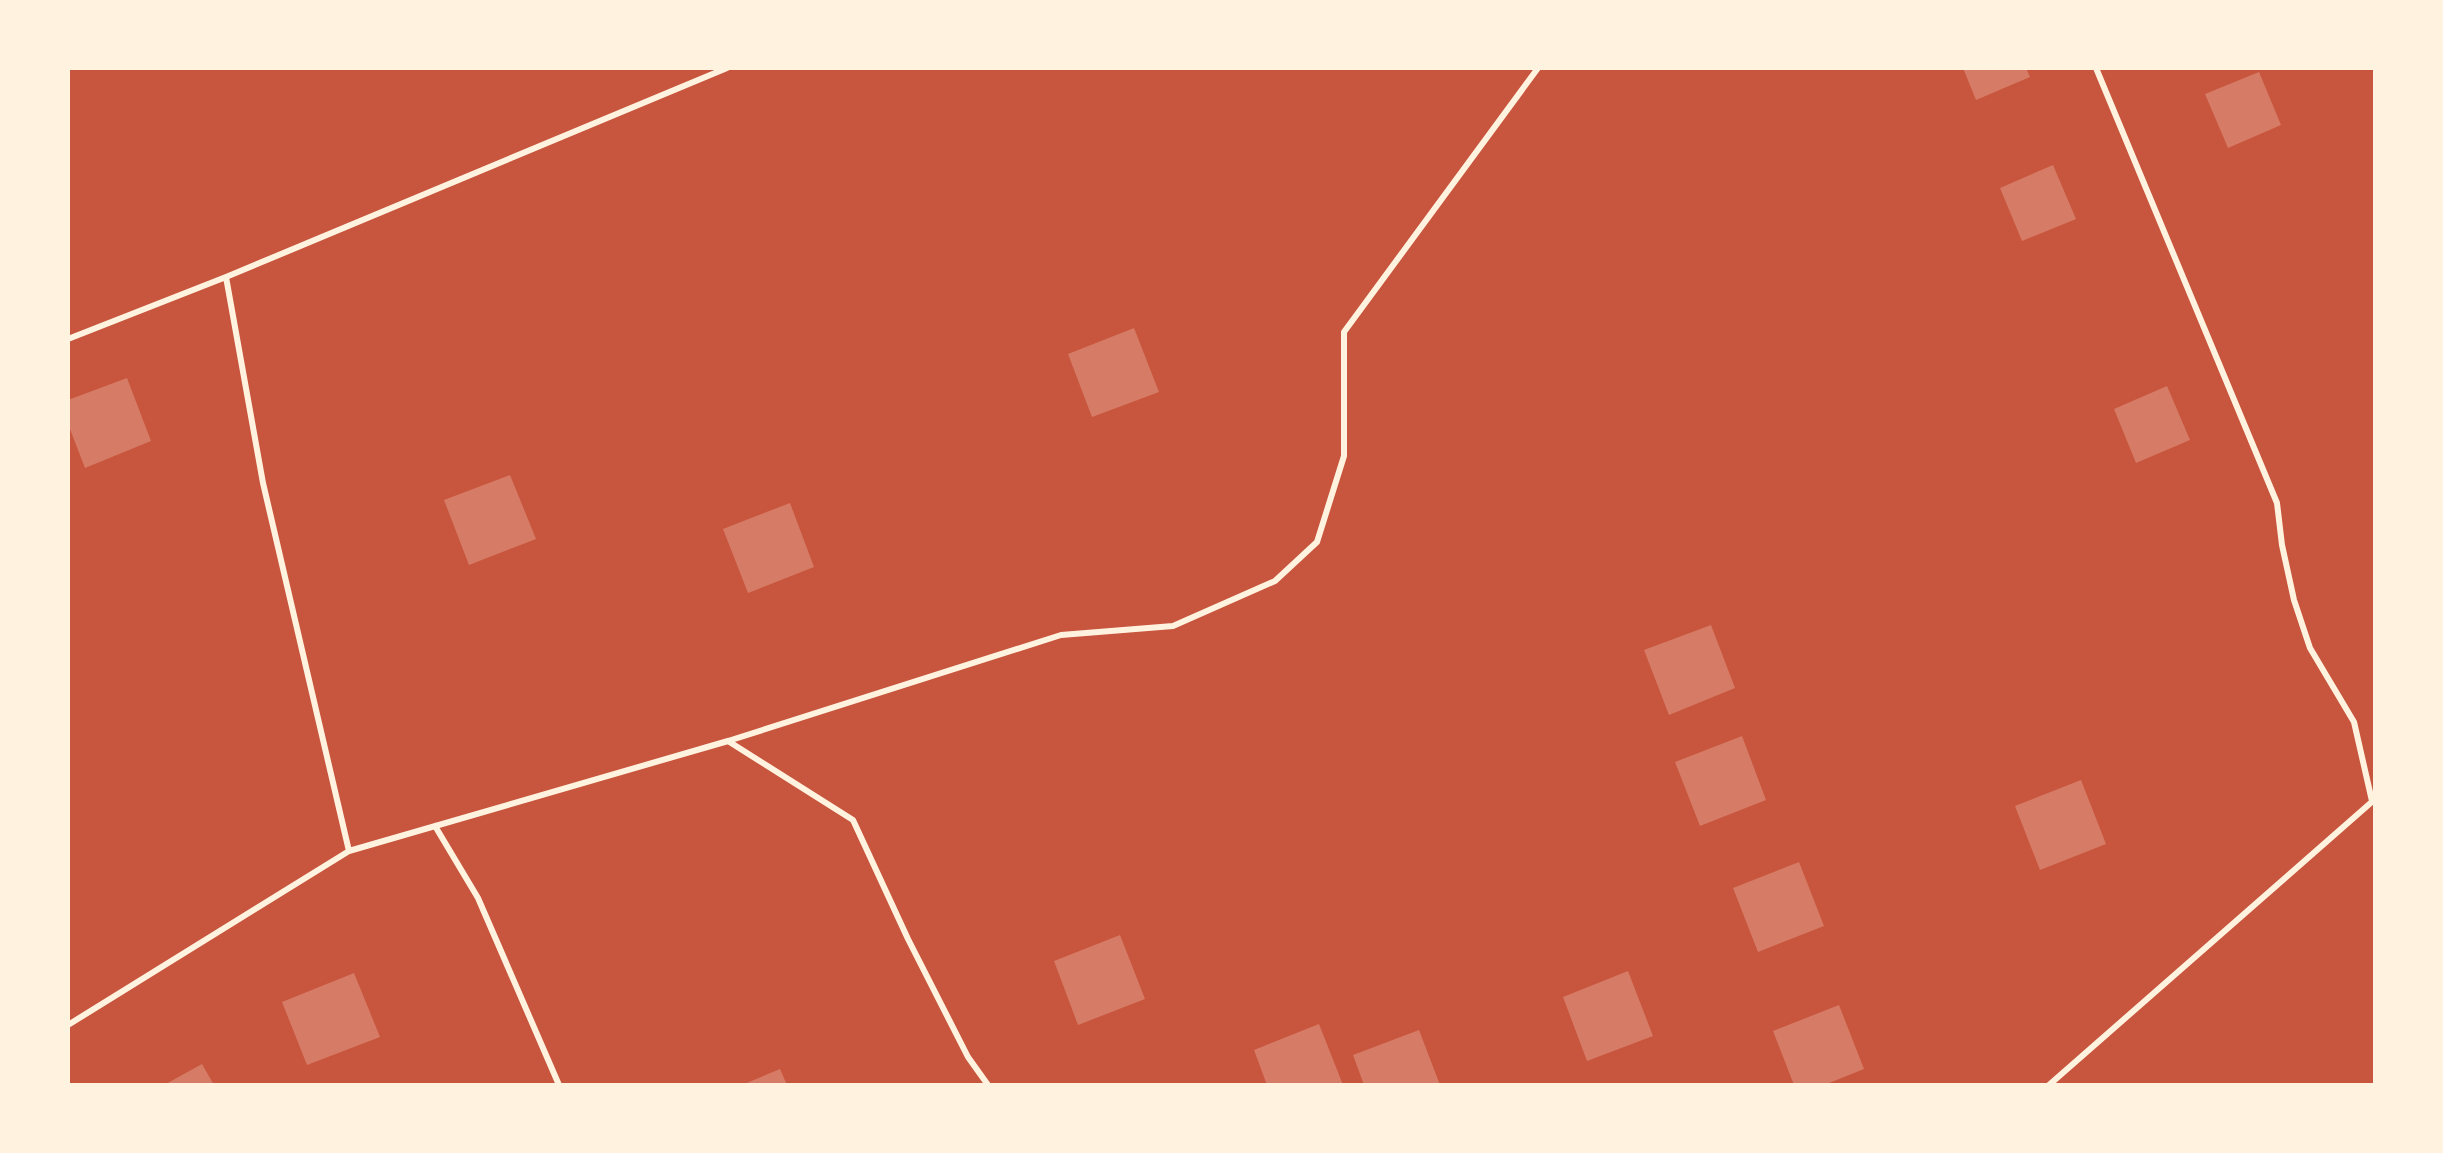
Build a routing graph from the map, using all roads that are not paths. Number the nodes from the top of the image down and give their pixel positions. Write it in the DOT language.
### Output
graph roads {
  1 [pos="727,68"];
  2 [pos="1538,68"];
  3 [pos="2096,68"];
  4 [pos="226,277"];
  5 [pos="68,339"];
  6 [pos="728,741"];
  7 [pos="2374,800"];
  8 [pos="435,826"];
  9 [pos="349,851"];
  10 [pos="68,1025"];
  11 [pos="559,1085"];
  12 [pos="988,1085"];
  13 [pos="2049,1085"];
  1 -- 4 [label="lane"];
  2 -- 6 [label="lane"];
  3 -- 7 [label="lane"];
  4 -- 5 [label="lane"];
  4 -- 9 [label="lane"];
  6 -- 8 [label="lane"];
  6 -- 12 [label="lane"];
  7 -- 13 [label="lane"];
  8 -- 9 [label="lane"];
  8 -- 11 [label="lane"];
  9 -- 10 [label="lane"];
}
